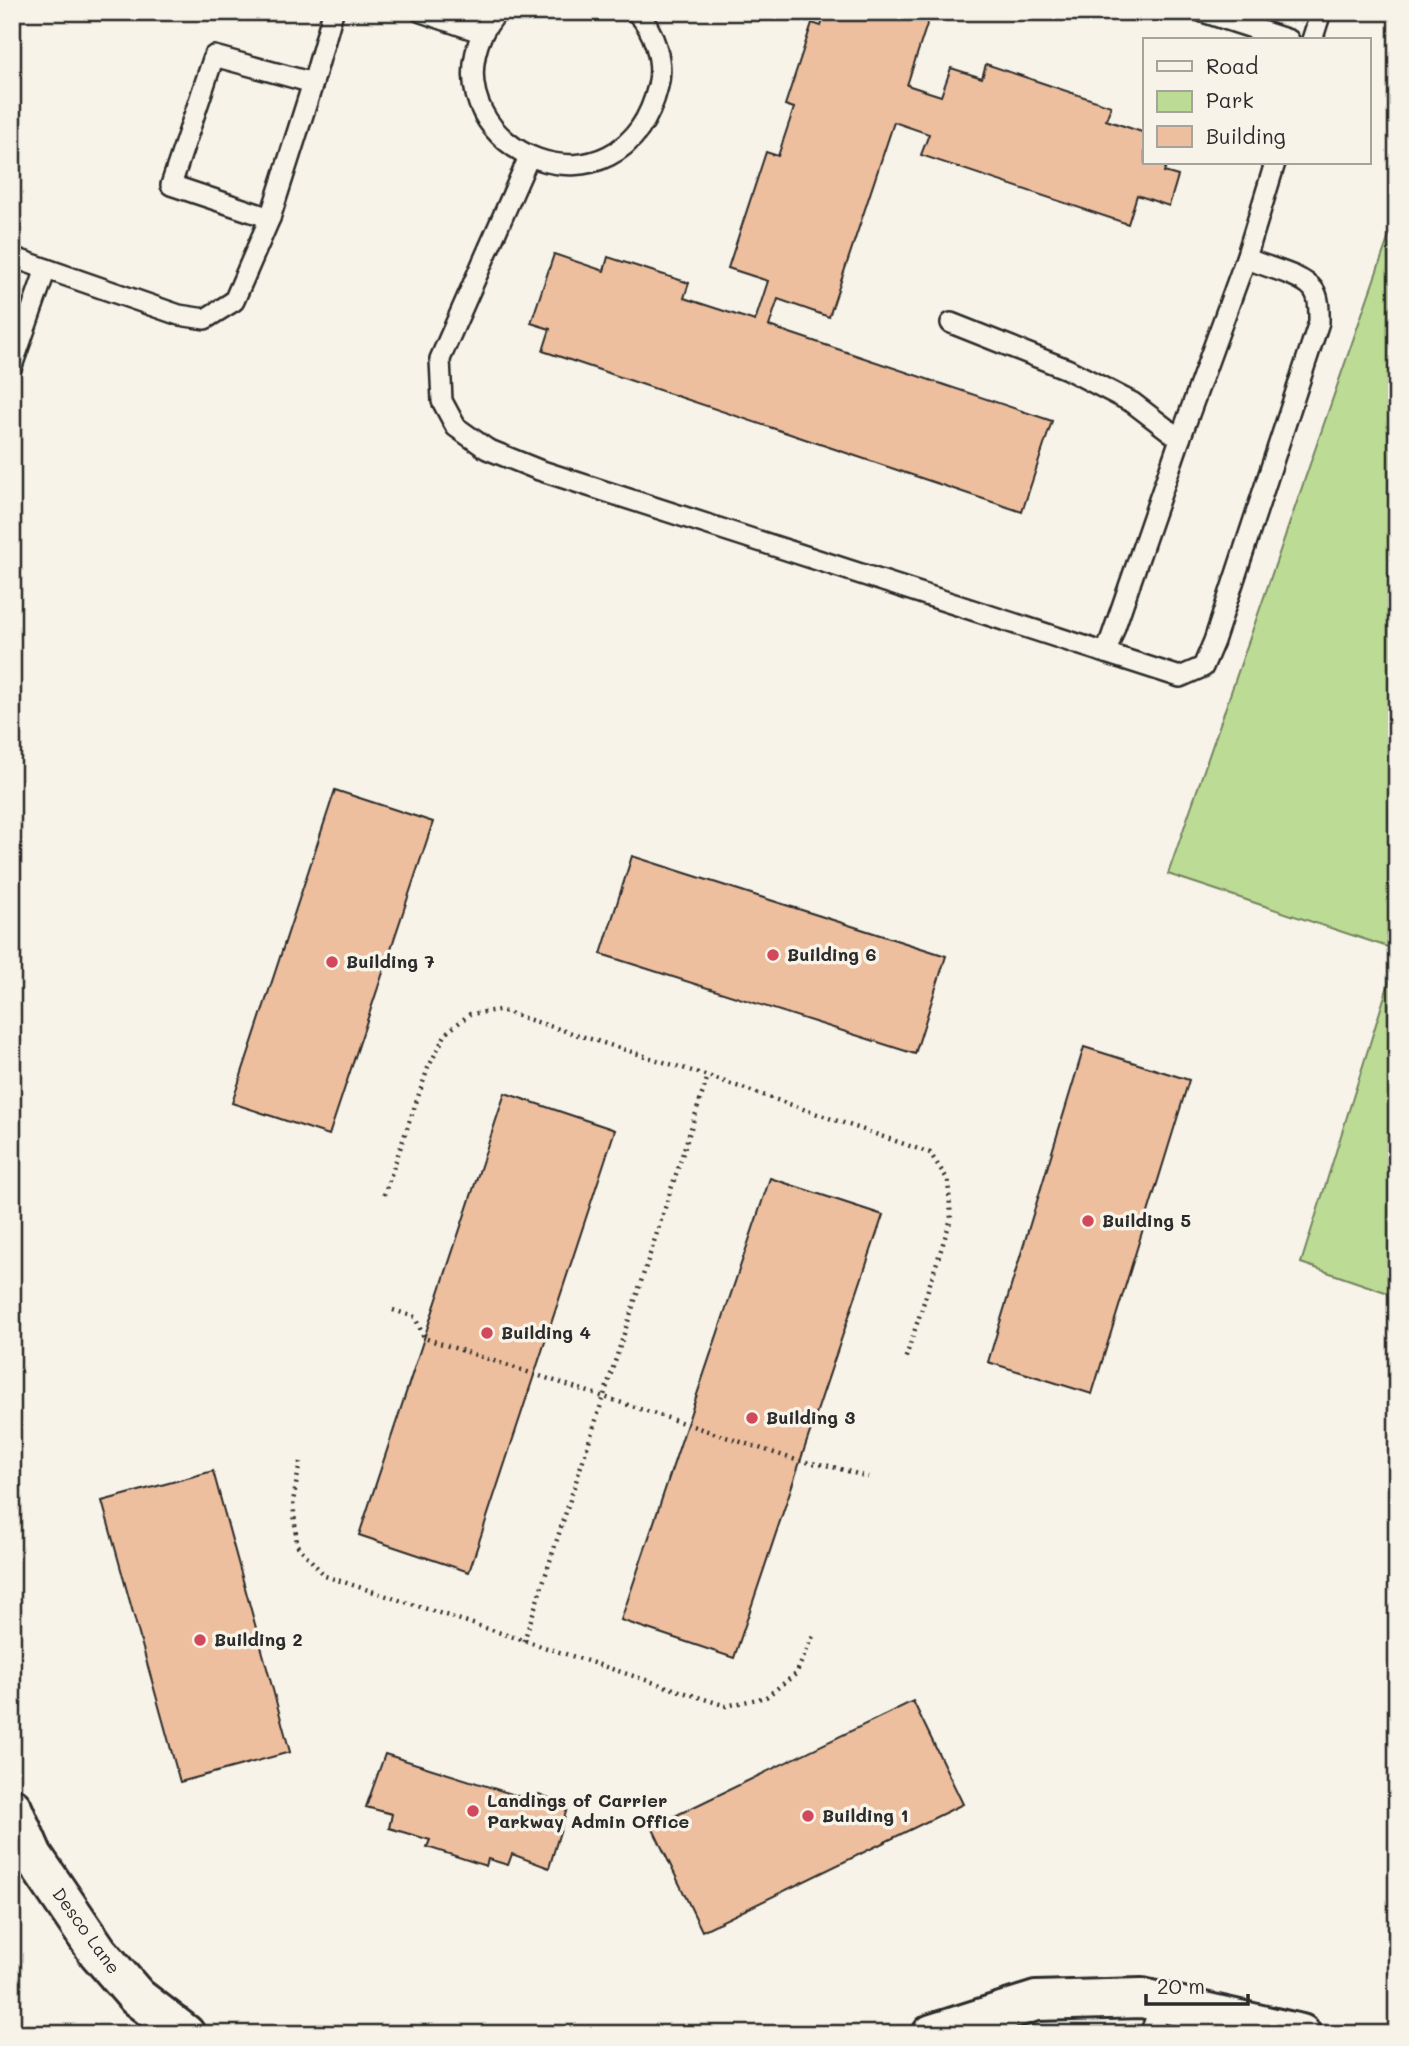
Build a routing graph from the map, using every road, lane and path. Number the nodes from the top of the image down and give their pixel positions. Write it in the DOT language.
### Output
graph roads {
  1 [pos="333,12"];
  2 [pos="421,12"];
  3 [pos="497,12"];
  4 [pos="636,12"];
  5 [pos="1203,12"];
  6 [pos="1321,12"];
  7 [pos="482,33"];
  8 [pos="1283,38"];
  9 [pos="1313,38"];
  10 [pos="313,83"];
  11 [pos="529,157"];
  12 [pos="1275,164"];
  13 [pos="270,218"];
  14 [pos="12,257"];
  15 [pos="1246,258"];
  16 [pos="46,269"];
  17 [pos="951,323"];
  18 [pos="12,366"];
  19 [pos="1180,439"];
  20 [pos="1106,653"];
  21 [pos="708,1076"];
  22 [pos="384,1195"];
  23 [pos="393,1310"];
  24 [pos="905,1360"];
  25 [pos="603,1398"];
  26 [pos="300,1462"];
  27 [pos="867,1476"];
  28 [pos="813,1636"];
  29 [pos="524,1640"];
  30 [pos="12,1808"];
  31 [pos="1156,2018"];
  32 [pos="185,2034"];
  33 [pos="932,2034"];
  34 [pos="1301,2034"];
  1 -- 10 [label="lane"];
  2 -- 7 [label="lane"];
  3 -- 7 [label="lane"];
  4 -- 11 [label="lane"];
  5 -- 8 [label="lane"];
  6 -- 9 [label="lane"];
  7 -- 11 [label="lane"];
  10 -- 13 [label="lane"];
  10 -- 13 [label="lane"];
  11 -- 20 [label="lane"];
  12 -- 15 [label="lane"];
  13 -- 16 [label="lane"];
  14 -- 16 [label="lane"];
  15 -- 19 [label="lane"];
  15 -- 20 [label="lane"];
  16 -- 18 [label="lane"];
  17 -- 19 [label="lane"];
  19 -- 20 [label="lane"];
  21 -- 22 [label="path"];
  21 -- 24 [label="path"];
  21 -- 25 [label="path"];
  23 -- 25 [label="path"];
  25 -- 27 [label="path"];
  25 -- 29 [label="path"];
  26 -- 29 [label="path"];
  28 -- 29 [label="path"];
  30 -- 32 [label="street, Desco Lane"];
  31 -- 33 [label="street"];
  31 -- 34 [label="street"];
}
